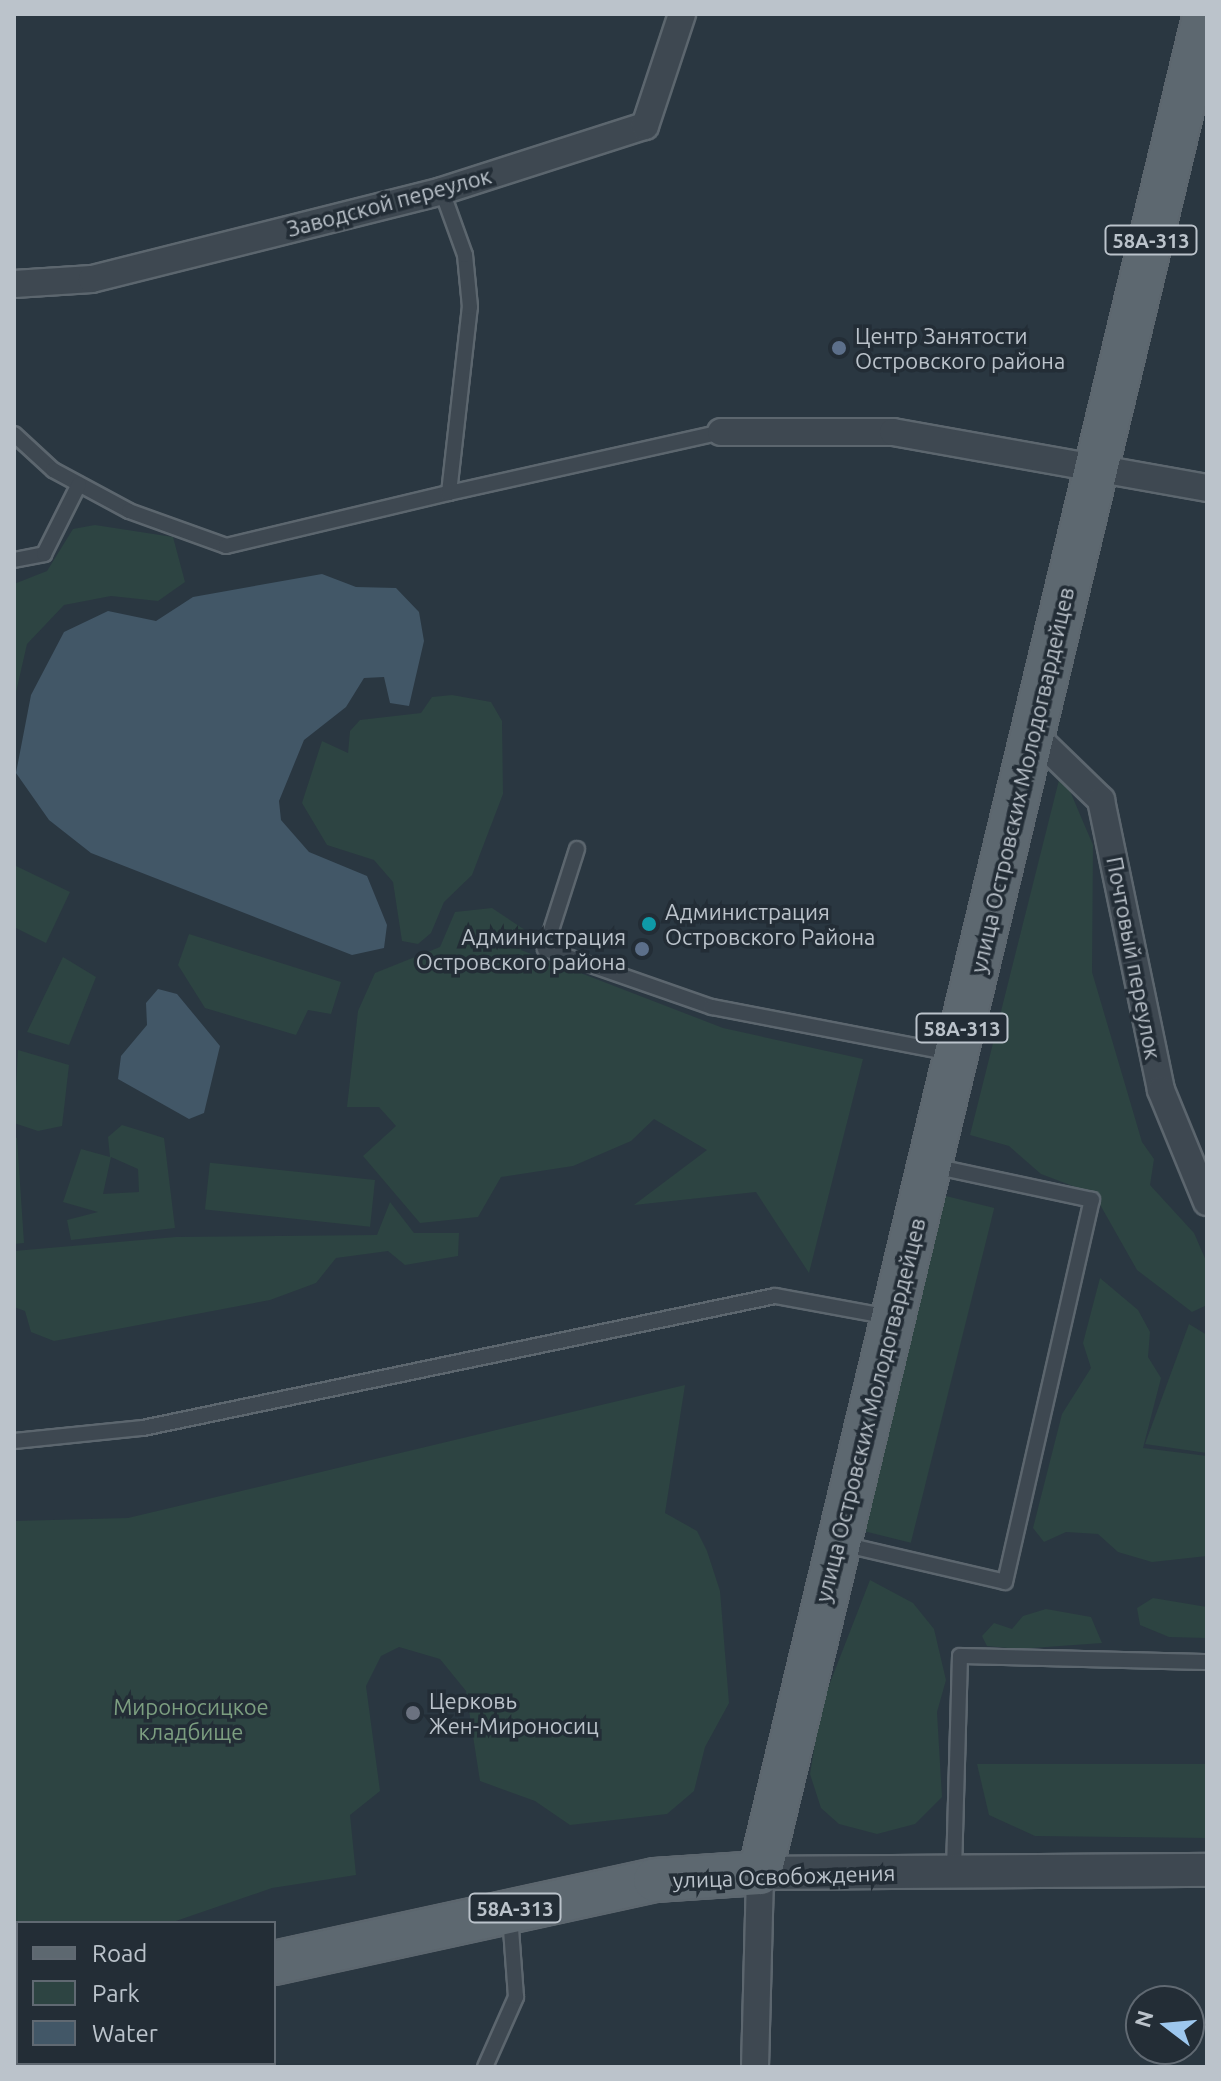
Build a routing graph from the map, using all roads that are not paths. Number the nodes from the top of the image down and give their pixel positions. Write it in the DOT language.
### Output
graph roads {
  1 [pos="682,14"];
  2 [pos="1205,14"];
  3 [pos="442,191"];
  4 [pos="14,284"];
  5 [pos="721,432"];
  6 [pos="14,434"];
  7 [pos="1097,466"];
  8 [pos="79,484"];
  9 [pos="1207,488"];
  10 [pos="449,493"];
  11 [pos="14,560"];
  12 [pos="1033,734"];
  13 [pos="577,849"];
  14 [pos="956,1054"];
  15 [pos="929,1165"];
  16 [pos="1207,1202"];
  17 [pos="893,1318"];
  18 [pos="14,1441"];
  19 [pos="838,1543"];
  20 [pos="1207,1662"];
  21 [pos="1207,1870"];
  22 [pos="954,1872"];
  23 [pos="760,1873"];
  24 [pos="509,1909"];
  25 [pos="276,1963"];
  26 [pos="485,2067"];
  27 [pos="755,2067"];
  1 -- 3 [label="street, Заводской переулок"];
  2 -- 7 [label="main road, улица Островских Молодогвардейцев / 58А-313"];
  3 -- 4 [label="street, Заводской переулок"];
  3 -- 10 [label="lane"];
  5 -- 7 [label="street"];
  5 -- 10 [label="lane"];
  6 -- 8 [label="lane"];
  7 -- 9 [label="street"];
  7 -- 12 [label="main road, улица Островских Молодогвардейцев / 58А-313"];
  8 -- 10 [label="lane"];
  8 -- 11 [label="lane"];
  12 -- 14 [label="main road, улица Островских Молодогвардейцев / 58А-313"];
  12 -- 16 [label="street, Почтовый переулок"];
  13 -- 14 [label="lane"];
  14 -- 15 [label="main road, улица Островских Молодогвардейцев / 58А-313"];
  15 -- 17 [label="main road, улица Островских Молодогвардейцев / 58А-313"];
  15 -- 19 [label="lane"];
  17 -- 18 [label="lane"];
  17 -- 19 [label="main road, улица Островских Молодогвардейцев / 58А-313"];
  19 -- 23 [label="main road, улица Островских Молодогвардейцев / 58А-313"];
  20 -- 22 [label="lane"];
  21 -- 22 [label="street, улица Освобождения"];
  22 -- 23 [label="street, улица Освобождения"];
  23 -- 24 [label="main road, улица Освобождения / 58А-313"];
  23 -- 27 [label="street"];
  24 -- 25 [label="main road, улица Освобождения / 58А-313"];
  24 -- 26 [label="lane"];
}
